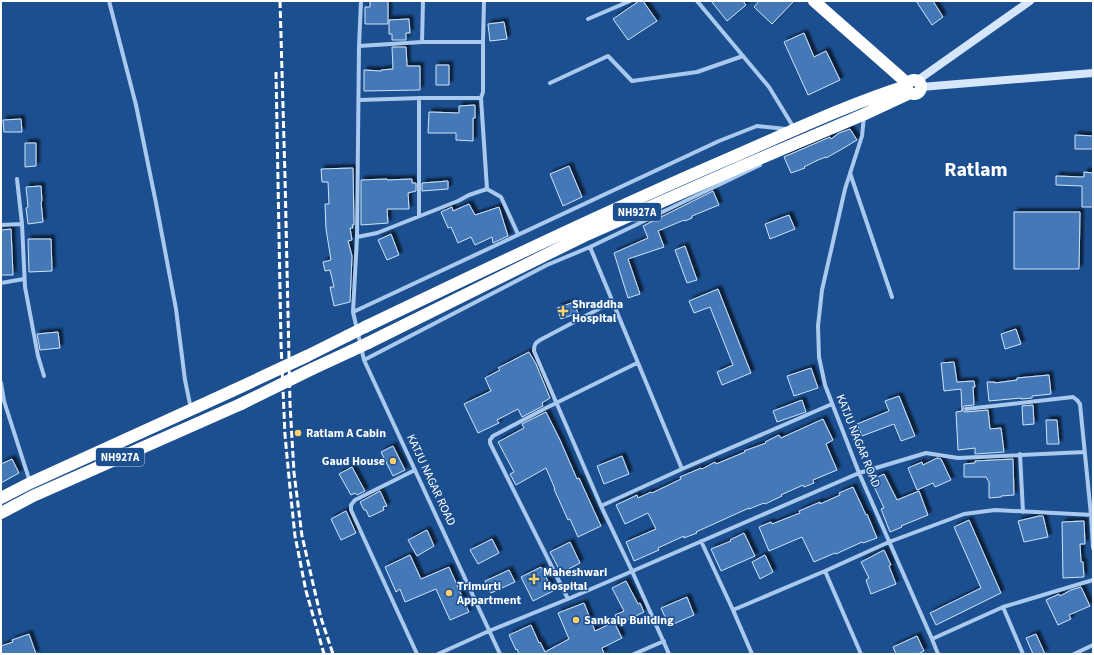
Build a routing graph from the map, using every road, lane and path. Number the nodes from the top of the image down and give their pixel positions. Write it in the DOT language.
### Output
graph roads {
  1 [pos="109,1"];
  2 [pos="361,1"];
  3 [pos="423,1"];
  4 [pos="484,1"];
  5 [pos="630,1"];
  6 [pos="698,1"];
  7 [pos="814,1"];
  8 [pos="825,1"];
  9 [pos="1030,1"];
  10 [pos="588,19"];
  11 [pos="422,42"];
  12 [pos="483,42"];
  13 [pos="359,46"];
  14 [pos="743,56"];
  15 [pos="1093,73"];
  16 [pos="550,83"];
  17 [pos="912,85"];
  18 [pos="419,98"];
  19 [pos="481,98"];
  20 [pos="359,100"];
  21 [pos="865,114"];
  22 [pos="795,130"];
  23 [pos="798,142"];
  24 [pos="850,173"];
  25 [pos="17,179"];
  26 [pos="487,190"];
  27 [pos="419,216"];
  28 [pos="1,224"];
  29 [pos="22,224"];
  30 [pos="518,234"];
  31 [pos="357,237"];
  32 [pos="590,247"];
  33 [pos="24,279"];
  34 [pos="1,283"];
  35 [pos="892,297"];
  36 [pos="612,302"];
  37 [pos="353,312"];
  38 [pos="364,360"];
  39 [pos="637,363"];
  40 [pos="44,376"];
  41 [pos="1,383"];
  42 [pos="556,403"];
  43 [pos="832,404"];
  44 [pos="192,409"];
  45 [pos="966,409"];
  46 [pos="1085,452"];
  47 [pos="1020,454"];
  48 [pos="682,469"];
  49 [pos="415,470"];
  50 [pos="859,473"];
  51 [pos="30,483"];
  52 [pos="1,498"];
  53 [pos="601,506"];
  54 [pos="1023,512"];
  55 [pos="1,513"];
  56 [pos="1092,515"];
  57 [pos="701,541"];
  58 [pos="889,542"];
  59 [pos="1093,548"];
  60 [pos="632,571"];
  61 [pos="825,571"];
  62 [pos="1093,580"];
  63 [pos="568,599"];
  64 [pos="1003,607"];
  65 [pos="733,610"];
  66 [pos="489,631"];
  67 [pos="932,640"];
  68 [pos="664,641"];
  69 [pos="1093,645"];
  70 [pos="417,654"];
  71 [pos="438,654"];
  72 [pos="500,654"];
  73 [pos="634,654"];
  74 [pos="669,654"];
  75 [pos="752,654"];
  76 [pos="861,654"];
  77 [pos="938,654"];
  78 [pos="1023,654"];
  79 [pos="1074,654"];
  1 -- 44 [label="street"];
  2 -- 13 [label="street, KATJU NAGAR ROAD"];
  3 -- 11 [label="street"];
  4 -- 12 [label="street"];
  5 -- 10 [label="street"];
  6 -- 14 [label="street"];
  7 -- 17 [label="highway"];
  8 -- 17 [label="highway"];
  9 -- 17 [label="main road"];
  11 -- 12 [label="street"];
  11 -- 13 [label="street"];
  12 -- 19 [label="street"];
  13 -- 20 [label="street, KATJU NAGAR ROAD"];
  14 -- 16 [label="street"];
  14 -- 22 [label="street"];
  15 -- 17 [label="main road"];
  17 -- 21 [label="highway, NH927A"];
  17 -- 22 [label="highway, NH927A"];
  18 -- 19 [label="street"];
  18 -- 20 [label="street"];
  18 -- 27 [label="street"];
  19 -- 26 [label="street"];
  20 -- 31 [label="street, KATJU NAGAR ROAD"];
  21 -- 23 [label="highway, NH927A"];
  21 -- 24 [label="street, KATJU NAGAR ROAD"];
  22 -- 30 [label="street"];
  22 -- 44 [label="highway, NH927A, bridge"];
  23 -- 32 [label="street"];
  23 -- 55 [label="highway, NH927A, bridge"];
  24 -- 35 [label="street"];
  24 -- 43 [label="street, KATJU NAGAR ROAD"];
  25 -- 29 [label="street"];
  26 -- 27 [label="street"];
  26 -- 30 [label="street"];
  27 -- 31 [label="street"];
  28 -- 29 [label="street"];
  29 -- 33 [label="street"];
  30 -- 37 [label="street"];
  31 -- 37 [label="street, KATJU NAGAR ROAD"];
  32 -- 36 [label="street"];
  32 -- 38 [label="street"];
  33 -- 34 [label="street"];
  33 -- 40 [label="street"];
  36 -- 39 [label="street"];
  36 -- 42 [label="street"];
  37 -- 38 [label="street, KATJU NAGAR ROAD"];
  38 -- 49 [label="street, KATJU NAGAR ROAD"];
  39 -- 42 [label="street"];
  39 -- 48 [label="street"];
  41 -- 51 [label="street"];
  42 -- 53 [label="street"];
  42 -- 63 [label="street"];
  43 -- 48 [label="street"];
  43 -- 50 [label="street, KATJU NAGAR ROAD"];
  44 -- 51 [label="highway, NH927A"];
  45 -- 46 [label="street"];
  46 -- 47 [label="street"];
  46 -- 56 [label="street"];
  47 -- 50 [label="street"];
  47 -- 54 [label="street"];
  48 -- 53 [label="street"];
  49 -- 66 [label="street, KATJU NAGAR ROAD"];
  49 -- 70 [label="street"];
  50 -- 57 [label="street"];
  50 -- 58 [label="street, KATJU NAGAR ROAD"];
  51 -- 52 [label="highway, NH927A"];
  53 -- 60 [label="street"];
  54 -- 56 [label="street"];
  54 -- 58 [label="street"];
  56 -- 59 [label="street"];
  57 -- 60 [label="street"];
  57 -- 65 [label="street"];
  58 -- 61 [label="street"];
  58 -- 67 [label="street, KATJU NAGAR ROAD"];
  60 -- 63 [label="street"];
  60 -- 68 [label="street"];
  61 -- 65 [label="street"];
  61 -- 76 [label="street"];
  62 -- 64 [label="street"];
  63 -- 66 [label="street"];
  64 -- 67 [label="street"];
  64 -- 78 [label="street"];
  65 -- 75 [label="street"];
  66 -- 71 [label="street"];
  66 -- 72 [label="street, KATJU NAGAR ROAD"];
  67 -- 77 [label="street, KATJU NAGAR ROAD"];
  68 -- 73 [label="street"];
  68 -- 74 [label="street"];
  69 -- 79 [label="street"];
}
